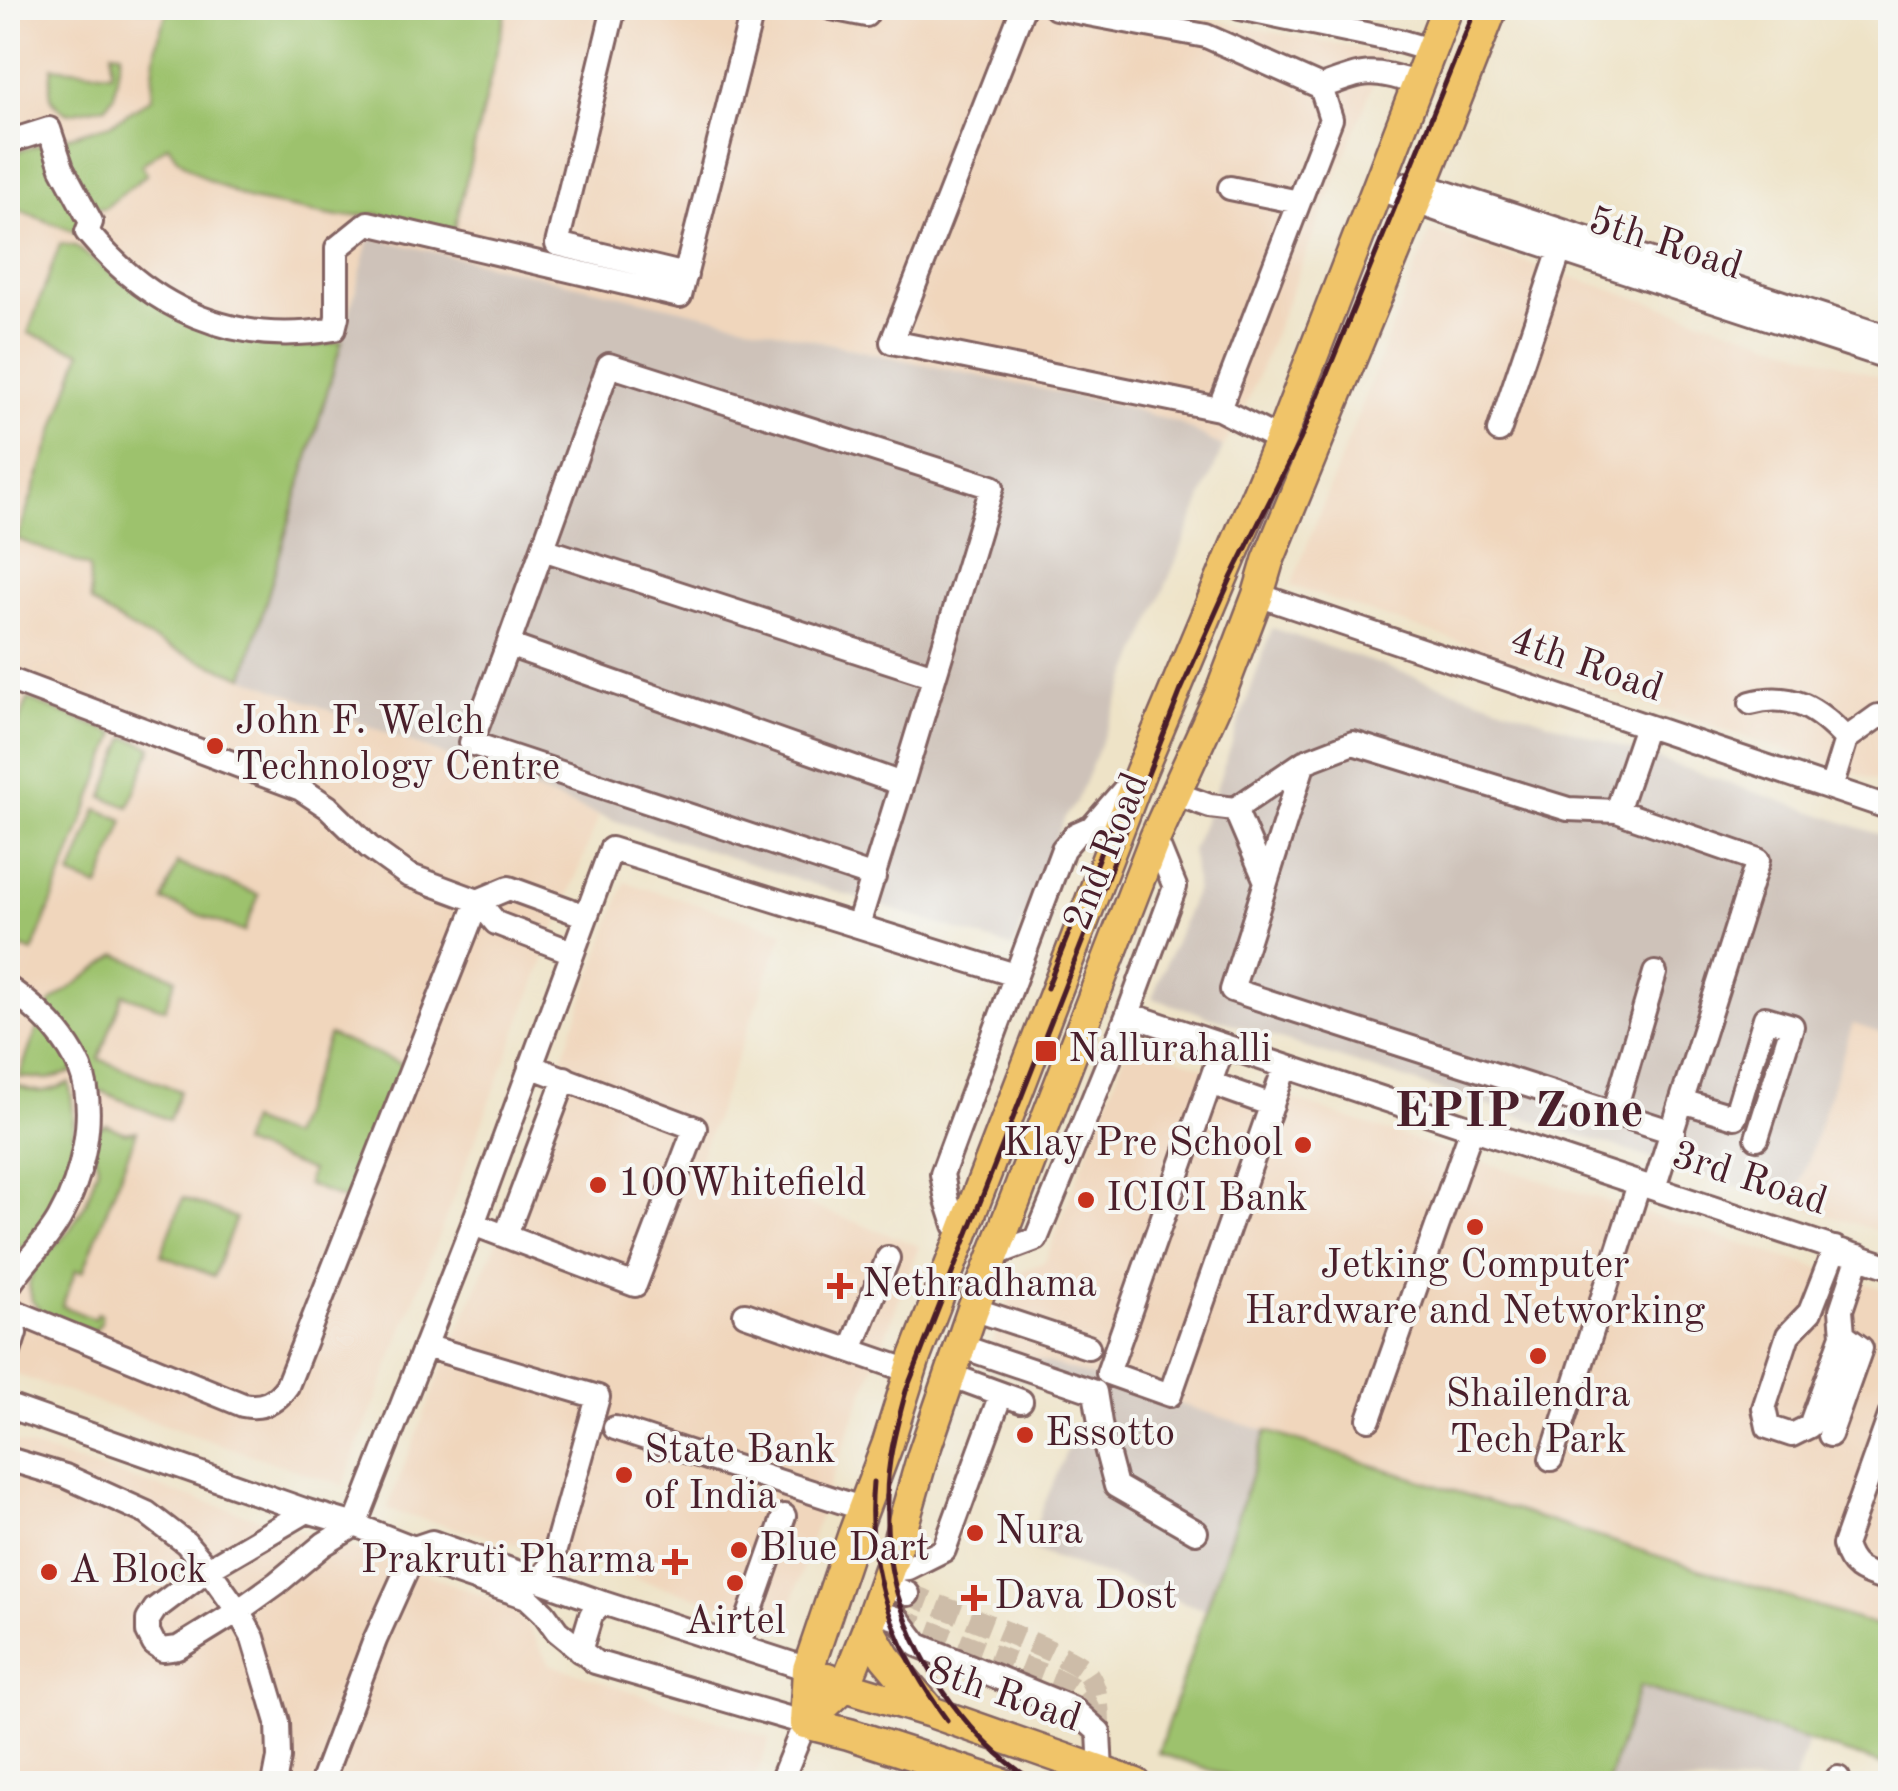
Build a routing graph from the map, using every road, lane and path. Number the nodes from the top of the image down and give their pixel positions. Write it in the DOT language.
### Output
graph roads {
  1 [pos="614,8"];
  2 [pos="752,8"];
  3 [pos="831,8"];
  4 [pos="868,8"];
  5 [pos="1023,8"];
  6 [pos="1056,8"];
  7 [pos="1240,8"];
  8 [pos="1447,8"];
  9 [pos="1492,8"];
  10 [pos="1430,50"];
  11 [pos="1417,83"];
  12 [pos="1321,87"];
  13 [pos="8,142"];
  14 [pos="1377,185"];
  15 [pos="1230,188"];
  16 [pos="1419,194"];
  17 [pos="1299,202"];
  18 [pos="1560,250"];
  19 [pos="686,275"];
  20 [pos="1838,331"];
  21 [pos="1890,338"];
  22 [pos="1890,358"];
  23 [pos="1219,409"];
  24 [pos="1499,430"];
  25 [pos="1280,440"];
  26 [pos="543,549"];
  27 [pos="1258,595"];
  28 [pos="508,645"];
  29 [pos="934,676"];
  30 [pos="8,679"];
  31 [pos="1752,703"];
  32 [pos="1890,718"];
  33 [pos="1646,726"];
  34 [pos="1846,739"];
  35 [pos="1304,762"];
  36 [pos="1141,771"];
  37 [pos="902,784"];
  38 [pos="1831,788"];
  39 [pos="1174,793"];
  40 [pos="1114,802"];
  41 [pos="1235,808"];
  42 [pos="1890,808"];
  43 [pos="1617,811"];
  44 [pos="1155,838"];
  45 [pos="874,876"];
  46 [pos="1265,879"];
  47 [pos="478,901"];
  48 [pos="586,916"];
  49 [pos="858,925"];
  50 [pos="572,952"];
  51 [pos="1655,972"];
  52 [pos="1016,975"];
  53 [pos="8,988"];
  54 [pos="1128,1014"];
  55 [pos="1223,1046"];
  56 [pos="530,1066"];
  57 [pos="1286,1066"];
  58 [pos="566,1078"];
  59 [pos="1210,1083"];
  60 [pos="1682,1101"];
  61 [pos="1272,1106"];
  62 [pos="1614,1113"];
  63 [pos="1472,1128"];
  64 [pos="1672,1132"];
  65 [pos="1757,1138"];
  66 [pos="1647,1186"];
  67 [pos="472,1224"];
  68 [pos="955,1225"];
  69 [pos="506,1236"];
  70 [pos="1834,1248"];
  71 [pos="996,1254"];
  72 [pos="1859,1256"];
  73 [pos="888,1258"];
  74 [pos="1890,1267"];
  75 [pos="8,1287"];
  76 [pos="8,1309"];
  77 [pos="973,1310"];
  78 [pos="745,1314"];
  79 [pos="8,1326"];
  80 [pos="1844,1335"];
  81 [pos="425,1346"];
  82 [pos="960,1346"];
  83 [pos="1088,1347"];
  84 [pos="852,1350"];
  85 [pos="8,1355"];
  86 [pos="913,1364"];
  87 [pos="950,1376"];
  88 [pos="8,1406"];
  89 [pos="1890,1416"];
  90 [pos="1369,1419"];
  91 [pos="894,1424"];
  92 [pos="615,1428"];
  93 [pos="1830,1435"];
  94 [pos="929,1438"];
  95 [pos="8,1459"];
  96 [pos="1550,1459"];
  97 [pos="864,1509"];
  98 [pos="307,1510"];
  99 [pos="784,1516"];
  100 [pos="355,1525"];
  101 [pos="1196,1532"];
  102 [pos="414,1548"];
  103 [pos="208,1569"];
  104 [pos="1890,1581"];
  105 [pos="550,1583"];
  106 [pos="885,1598"];
  107 [pos="602,1602"];
  108 [pos="238,1610"];
  109 [pos="544,1613"];
  110 [pos="738,1647"];
  111 [pos="580,1651"];
  112 [pos="808,1669"];
  113 [pos="845,1686"];
  114 [pos="931,1712"];
  115 [pos="806,1723"];
  116 [pos="1052,1770"];
  117 [pos="1101,1772"];
  118 [pos="274,1784"];
  119 [pos="321,1784"];
  120 [pos="780,1784"];
  121 [pos="1003,1784"];
  122 [pos="1136,1784"];
  1 -- 19 [label="street"];
  2 -- 19 [label="street"];
  3 -- 4 [label="street"];
  5 -- 23 [label="street"];
  6 -- 12 [label="street"];
  7 -- 10 [label="street"];
  8 -- 10 [label="main road, 2nd Road"];
  9 -- 16 [label="main road, 2nd Road"];
  10 -- 11 [label="main road, 2nd Road"];
  11 -- 12 [label="street"];
  11 -- 14 [label="main road, 2nd Road"];
  12 -- 17 [label="street"];
  13 -- 19 [label="street"];
  14 -- 16 [label="street"];
  14 -- 25 [label="main road, 2nd Road"];
  15 -- 17 [label="street"];
  16 -- 18 [label="street, 5th Road"];
  16 -- 20 [label="street, 5th Road"];
  16 -- 27 [label="main road, 2nd Road"];
  17 -- 23 [label="street"];
  18 -- 20 [label="street, 5th Road"];
  18 -- 24 [label="street"];
  20 -- 21 [label="street, 5th Road"];
  20 -- 22 [label="street, 5th Road"];
  23 -- 25 [label="street"];
  25 -- 36 [label="main road, 2nd Road"];
  26 -- 28 [label="street"];
  26 -- 29 [label="street"];
  26 -- 29 [label="street"];
  27 -- 33 [label="street, 4th Road"];
  27 -- 39 [label="main road, 2nd Road"];
  28 -- 37 [label="street"];
  28 -- 45 [label="street"];
  29 -- 37 [label="street"];
  30 -- 47 [label="street"];
  31 -- 34 [label="street"];
  32 -- 34 [label="street"];
  33 -- 38 [label="street, 4th Road"];
  33 -- 43 [label="street"];
  34 -- 38 [label="street"];
  35 -- 41 [label="street"];
  35 -- 43 [label="street"];
  35 -- 46 [label="street"];
  36 -- 40 [label="street"];
  36 -- 86 [label="main road, 2nd Road"];
  37 -- 45 [label="street"];
  38 -- 42 [label="street, 4th Road"];
  39 -- 41 [label="street"];
  39 -- 44 [label="main road, 2nd Road"];
  40 -- 52 [label="street"];
  40 -- 68 [label="street"];
  41 -- 46 [label="street"];
  43 -- 60 [label="street"];
  44 -- 54 [label="street"];
  44 -- 71 [label="main road, 2nd Road"];
  45 -- 49 [label="street"];
  46 -- 62 [label="street"];
  47 -- 48 [label="street"];
  47 -- 50 [label="street"];
  47 -- 76 [label="street"];
  48 -- 49 [label="street"];
  48 -- 50 [label="street"];
  49 -- 52 [label="street"];
  50 -- 56 [label="street"];
  51 -- 62 [label="street"];
  52 -- 68 [label="street"];
  53 -- 75 [label="street"];
  54 -- 55 [label="street, 3rd Road"];
  54 -- 71 [label="street"];
  55 -- 57 [label="street, 3rd Road"];
  55 -- 59 [label="street"];
  56 -- 58 [label="street"];
  56 -- 67 [label="street"];
  57 -- 61 [label="street"];
  57 -- 63 [label="street, 3rd Road"];
  58 -- 69 [label="street"];
  58 -- 69 [label="street"];
  59 -- 61 [label="street"];
  59 -- 61 [label="street"];
  60 -- 64 [label="street"];
  60 -- 65 [label="street"];
  62 -- 64 [label="street"];
  63 -- 66 [label="street, 3rd Road"];
  63 -- 90 [label="street"];
  64 -- 66 [label="street"];
  66 -- 70 [label="street, 3rd Road"];
  66 -- 96 [label="street"];
  67 -- 69 [label="street"];
  67 -- 81 [label="street"];
  68 -- 86 [label="street"];
  70 -- 72 [label="street, 3rd Road"];
  70 -- 80 [label="street"];
  71 -- 77 [label="main road, 2nd Road"];
  72 -- 74 [label="street, 3rd Road"];
  72 -- 80 [label="street"];
  73 -- 84 [label="street"];
  77 -- 82 [label="main road, 2nd Road"];
  77 -- 83 [label="street"];
  78 -- 84 [label="street"];
  79 -- 85 [label="street"];
  80 -- 93 [label="street"];
  81 -- 100 [label="street"];
  81 -- 105 [label="street"];
  82 -- 87 [label="main road, 2nd Road"];
  82 -- 101 [label="street"];
  84 -- 86 [label="street"];
  86 -- 91 [label="main road, 2nd Road"];
  87 -- 94 [label="main road, 2nd Road"];
  87 -- 106 [label="street"];
  88 -- 98 [label="street"];
  89 -- 104 [label="street"];
  91 -- 94 [label="main road"];
  91 -- 97 [label="main road, 2nd Road"];
  92 -- 97 [label="street"];
  94 -- 106 [label="main road, 2nd Road"];
  95 -- 103 [label="street"];
  97 -- 112 [label="main road, 2nd Road"];
  98 -- 100 [label="street"];
  98 -- 103 [label="street"];
  99 -- 110 [label="street"];
  100 -- 102 [label="street"];
  100 -- 108 [label="street"];
  102 -- 105 [label="street"];
  102 -- 109 [label="street"];
  102 -- 119 [label="street"];
  103 -- 108 [label="street"];
  103 -- 108 [label="street"];
  105 -- 107 [label="street"];
  105 -- 109 [label="street"];
  106 -- 113 [label="main road, 2nd Road"];
  106 -- 114 [label="main road"];
  106 -- 117 [label="street"];
  107 -- 110 [label="street"];
  107 -- 111 [label="street"];
  108 -- 118 [label="street"];
  109 -- 111 [label="street"];
  110 -- 112 [label="street"];
  111 -- 115 [label="street"];
  112 -- 113 [label="main road, 8th Road"];
  112 -- 115 [label="main road, 2nd Road"];
  113 -- 114 [label="main road, 8th Road"];
  113 -- 115 [label="main road, 2nd Road"];
  114 -- 116 [label="main road, 8th Road"];
  115 -- 120 [label="street"];
  115 -- 121 [label="main road, 8th Road"];
  116 -- 117 [label="main road, 8th Road"];
  117 -- 122 [label="main road, 8th Road"];
}
